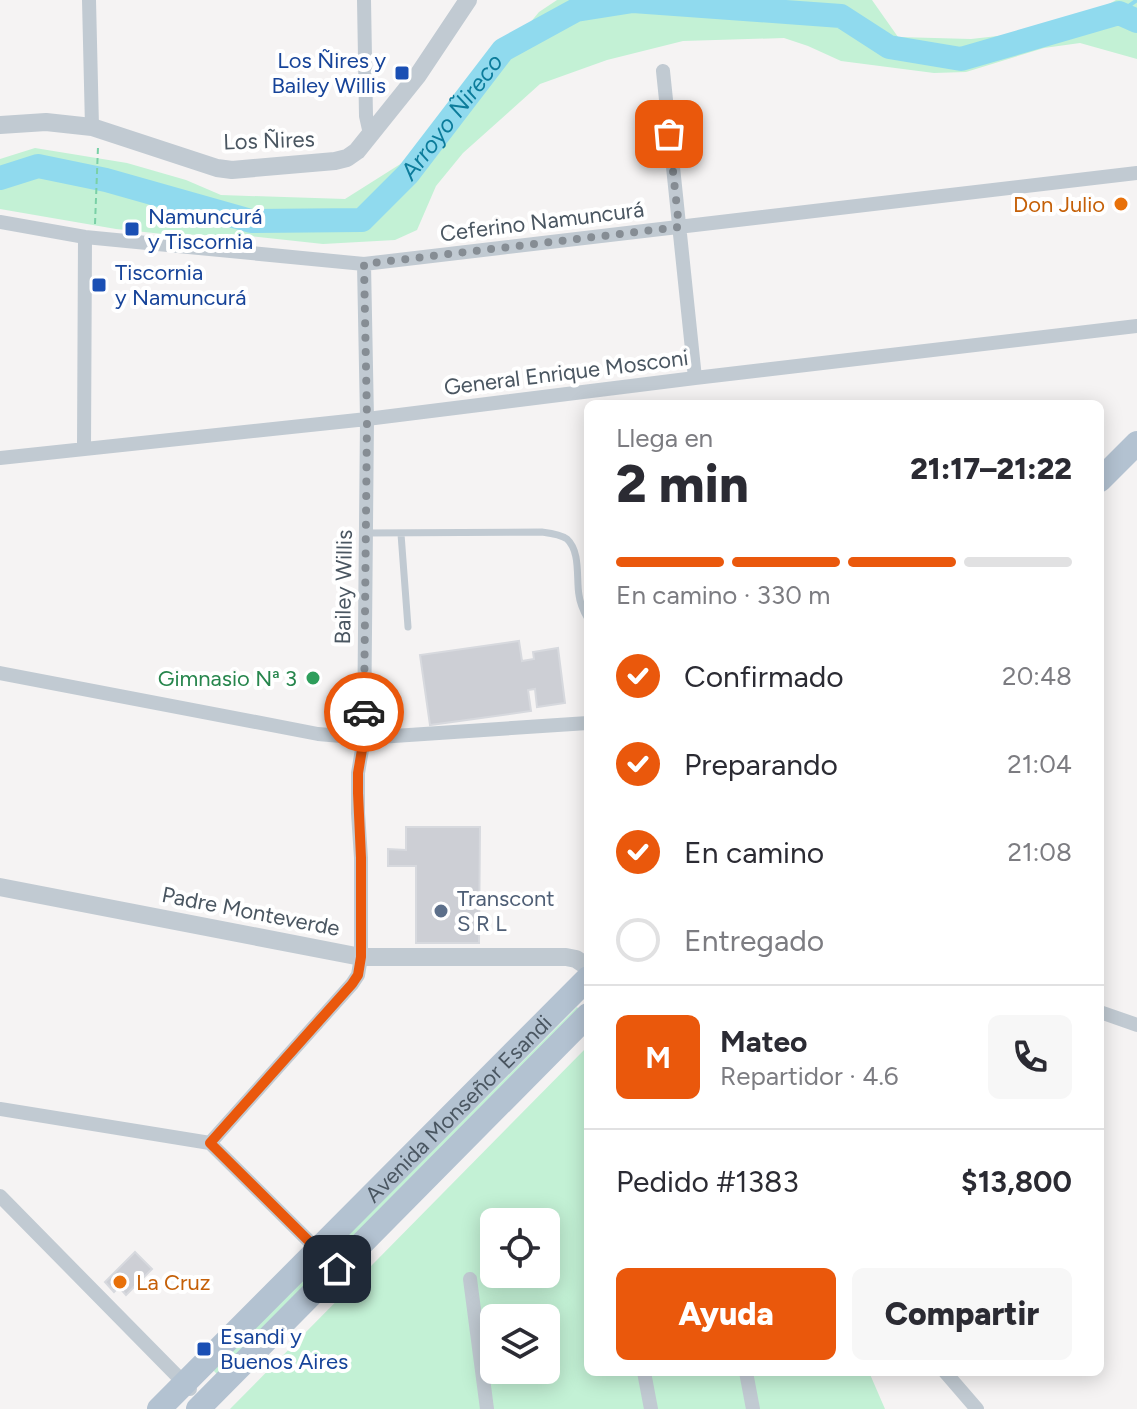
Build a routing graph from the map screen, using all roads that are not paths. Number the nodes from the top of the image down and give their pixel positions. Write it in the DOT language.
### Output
graph roads {
  1 [pos="89,0"];
  2 [pos="364,0"];
  3 [pos="468,0"];
  4 [pos="663,71"];
  5 [pos="0,125"];
  6 [pos="92,127"];
  7 [pos="370,134"];
  8 [pos="1137,173"];
  9 [pos="0,222"];
  10 [pos="679,227"];
  11 [pos="85,237"];
  12 [pos="364,264"];
  13 [pos="1137,326"];
  14 [pos="695,378"];
  15 [pos="367,419"];
  16 [pos="1137,443"];
  17 [pos="84,448"];
  18 [pos="0,458"];
  19 [pos="1104,476"];
  20 [pos="366,533"];
  21 [pos="401,534"];
  22 [pos="584,612"];
  23 [pos="408,627"];
  24 [pos="0,673"];
  25 [pos="584,723"];
  26 [pos="364,738"];
  27 [pos="0,887"];
  28 [pos="361,957"];
  29 [pos="584,964"];
  30 [pos="584,982"];
  31 [pos="1104,1013"];
  32 [pos="584,1019"];
  33 [pos="1137,1025"];
  34 [pos="0,1109"];
  35 [pos="210,1143"];
  36 [pos="0,1196"];
  37 [pos="318,1250"];
  38 [pos="337,1269"];
  39 [pos="470,1279"];
  40 [pos="645,1376"];
  41 [pos="747,1376"];
  42 [pos="948,1376"];
  43 [pos="185,1384"];
  44 [pos="201,1406"];
  45 [pos="159,1409"];
  46 [pos="487,1409"];
  47 [pos="651,1409"];
  48 [pos="753,1409"];
  49 [pos="977,1409"];
  1 -- 6 [label="street"];
  2 -- 7 [label="street"];
  3 -- 7 [label="street, Los Ñires"];
  4 -- 10 [label="street"];
  5 -- 6 [label="street, Los Ñires"];
  6 -- 7 [label="street, Los Ñires"];
  8 -- 10 [label="street, Ceferino Namuncurá"];
  9 -- 11 [label="street, Ceferino Namuncurá"];
  10 -- 12 [label="street, Ceferino Namuncurá"];
  10 -- 14 [label="street"];
  11 -- 12 [label="street, Ceferino Namuncurá"];
  11 -- 17 [label="street"];
  12 -- 15 [label="street, Bailey Willis"];
  13 -- 14 [label="street, General Enrique Mosconi"];
  14 -- 15 [label="street, General Enrique Mosconi"];
  15 -- 17 [label="street, General Enrique Mosconi"];
  15 -- 20 [label="street, Bailey Willis"];
  16 -- 19 [label="main road"];
  17 -- 18 [label="street, General Enrique Mosconi"];
  20 -- 21 [label="lane"];
  20 -- 26 [label="street, Bailey Willis"];
  21 -- 22 [label="lane"];
  21 -- 23 [label="lane"];
  24 -- 26 [label="street"];
  25 -- 26 [label="street"];
  26 -- 28 [label="street, Bailey Willis"];
  27 -- 28 [label="street, Padre Monteverde"];
  28 -- 29 [label="street, Padre Monteverde"];
  28 -- 35 [label="street"];
  30 -- 37 [label="main road, Avenida Monseñor Esandi"];
  31 -- 33 [label="street"];
  32 -- 38 [label="main road, Avenida Monseñor Esandi"];
  34 -- 35 [label="street"];
  35 -- 37 [label="street"];
  36 -- 43 [label="street"];
  37 -- 38 [label="street"];
  37 -- 43 [label="main road, Avenida Monseñor Esandi"];
  38 -- 44 [label="main road, Avenida Monseñor Esandi"];
  39 -- 46 [label="street"];
  40 -- 47 [label="street"];
  41 -- 48 [label="street"];
  42 -- 49 [label="street"];
  43 -- 44 [label="street"];
  43 -- 45 [label="main road, Avenida Monseñor Esandi"];
}
